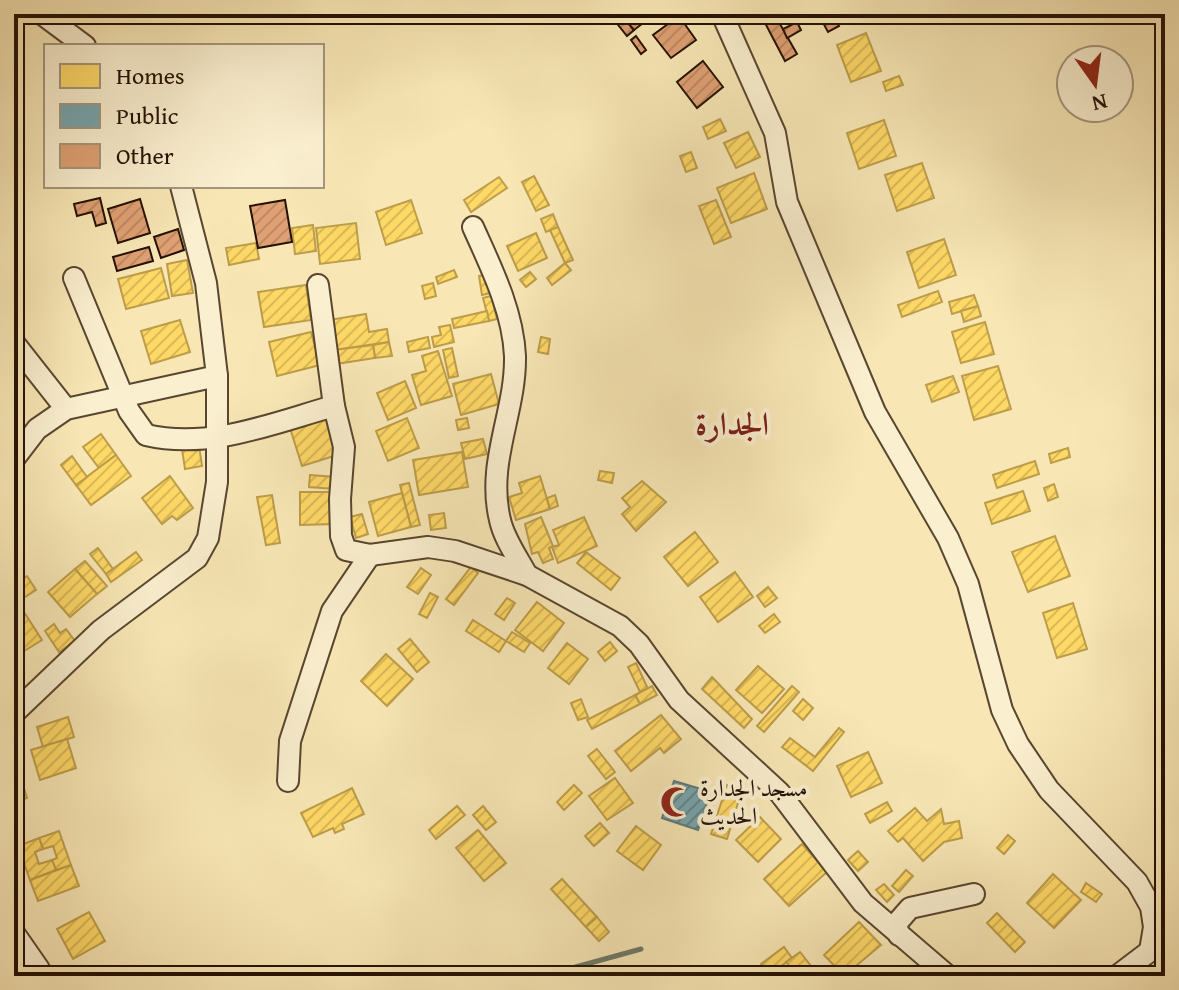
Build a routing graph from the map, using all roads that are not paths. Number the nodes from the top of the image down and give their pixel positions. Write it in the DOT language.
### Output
graph roads {
  1 [pos="42,14"];
  2 [pos="722,14"];
  3 [pos="82,44"];
  4 [pos="182,188"];
  5 [pos="473,227"];
  6 [pos="74,278"];
  7 [pos="318,285"];
  8 [pos="14,343"];
  9 [pos="217,376"];
  10 [pos="123,395"];
  11 [pos="334,406"];
  12 [pos="66,409"];
  13 [pos="218,438"];
  14 [pos="14,459"];
  15 [pos="370,555"];
  16 [pos="527,575"];
  17 [pos="14,713"];
  18 [pos="288,781"];
  19 [pos="974,894"];
  20 [pos="1158,905"];
  21 [pos="14,933"];
  22 [pos="899,935"];
  23 [pos="39,969"];
  24 [pos="948,976"];
  25 [pos="1117,976"];
  1 -- 3 [label="street"];
  2 -- 20 [label="street"];
  4 -- 9 [label="street"];
  5 -- 16 [label="street"];
  6 -- 10 [label="street"];
  7 -- 11 [label="street"];
  8 -- 12 [label="street"];
  9 -- 10 [label="street"];
  9 -- 13 [label="street"];
  10 -- 12 [label="street"];
  10 -- 13 [label="street"];
  11 -- 13 [label="street"];
  11 -- 15 [label="street"];
  12 -- 14 [label="street"];
  13 -- 17 [label="street"];
  15 -- 16 [label="street"];
  15 -- 18 [label="street"];
  16 -- 22 [label="street"];
  19 -- 22 [label="street"];
  20 -- 25 [label="street"];
  21 -- 23 [label="street"];
  22 -- 24 [label="street"];
}
